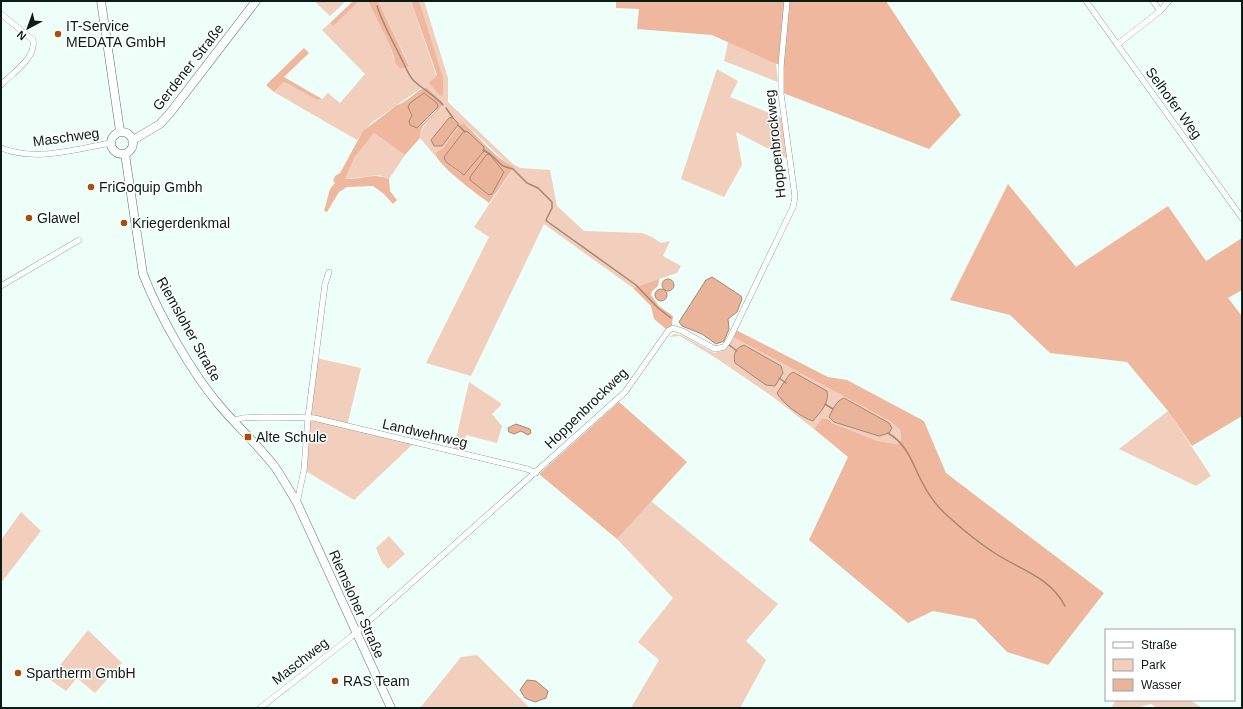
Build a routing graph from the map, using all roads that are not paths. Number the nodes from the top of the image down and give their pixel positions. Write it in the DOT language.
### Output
graph roads {
  1 [pos="101,1"];
  2 [pos="256,1"];
  3 [pos="787,1"];
  4 [pos="1086,1"];
  5 [pos="1153,1"];
  6 [pos="1169,1"];
  7 [pos="1160,11"];
  8 [pos="1,14"];
  9 [pos="1118,44"];
  10 [pos="1,85"];
  11 [pos="120,131"];
  12 [pos="133,140"];
  13 [pos="111,143"];
  14 [pos="1,148"];
  15 [pos="125,154"];
  16 [pos="1242,218"];
  17 [pos="79,240"];
  18 [pos="329,272"];
  19 [pos="1,286"];
  20 [pos="308,418"];
  21 [pos="233,421"];
  22 [pos="536,473"];
  23 [pos="297,504"];
  24 [pos="356,634"];
  25 [pos="260,708"];
  26 [pos="391,708"];
  1 -- 11 [label="main road"];
  2 -- 12 [label="main road, Gerdener Straße"];
  3 -- 22 [label="street, Hoppenbrockweg"];
  4 -- 9 [label="street, Selhofer Weg"];
  5 -- 7 [label="street"];
  6 -- 7 [label="street"];
  7 -- 9 [label="street"];
  8 -- 10 [label="street"];
  9 -- 16 [label="street, Selhofer Weg"];
  11 -- 12 [label="main road"];
  11 -- 13 [label="main road"];
  12 -- 15 [label="main road"];
  13 -- 14 [label="street, Maschweg"];
  13 -- 15 [label="main road"];
  15 -- 21 [label="main road, Riemsloher Straße"];
  17 -- 19 [label="street"];
  18 -- 20 [label="street"];
  20 -- 21 [label="street, Landwehrweg"];
  20 -- 22 [label="street, Landwehrweg"];
  20 -- 23 [label="street"];
  21 -- 23 [label="main road, Riemsloher Straße"];
  22 -- 24 [label="street, Hoppenbrockweg"];
  23 -- 24 [label="main road, Riemsloher Straße"];
  24 -- 25 [label="street, Maschweg"];
  24 -- 26 [label="main road, Riemsloher Straße"];
}
